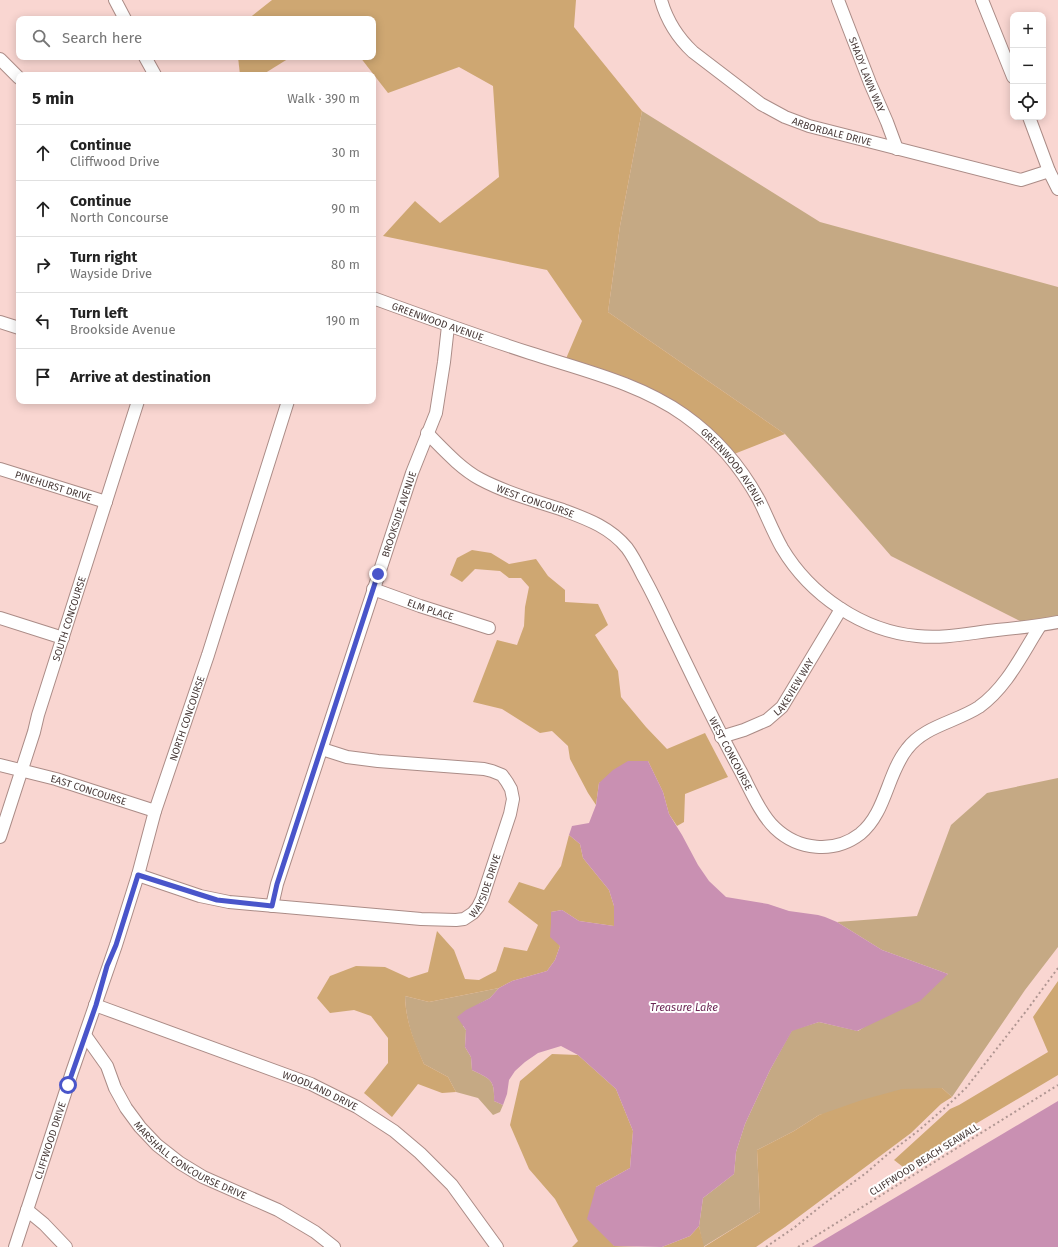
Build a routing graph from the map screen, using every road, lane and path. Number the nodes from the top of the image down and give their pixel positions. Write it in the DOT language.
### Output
graph roads {
  1 [pos="115,0"];
  2 [pos="661,0"];
  3 [pos="838,0"];
  4 [pos="982,0"];
  5 [pos="123,16"];
  6 [pos="0,59"];
  7 [pos="147,60"];
  8 [pos="1010,70"];
  9 [pos="153,72"];
  10 [pos="16,75"];
  11 [pos="1030,120"];
  12 [pos="897,149"];
  13 [pos="1049,171"];
  14 [pos="1058,189"];
  15 [pos="376,299"];
  16 [pos="0,322"];
  17 [pos="448,326"];
  18 [pos="16,327"];
  19 [pos="137,404"];
  20 [pos="287,404"];
  21 [pos="427,434"];
  22 [pos="0,469"];
  23 [pos="106,502"];
  24 [pos="373,588"];
  25 [pos="841,609"];
  26 [pos="0,618"];
  27 [pos="1058,622"];
  28 [pos="1040,626"];
  29 [pos="489,628"];
  30 [pos="63,638"];
  31 [pos="721,737"];
  32 [pos="322,749"];
  33 [pos="0,765"];
  34 [pos="22,770"];
  35 [pos="156,811"];
  36 [pos="0,837"];
  37 [pos="138,875"];
  38 [pos="272,906"];
  39 [pos="1058,968"];
  40 [pos="96,1005"];
  41 [pos="85,1035"];
  42 [pos="1058,1085"];
  43 [pos="27,1210"];
  44 [pos="15,1247"];
  45 [pos="66,1247"];
  46 [pos="334,1247"];
  47 [pos="497,1247"];
  48 [pos="766,1247"];
  49 [pos="798,1247"];
  1 -- 5 [label="street"];
  2 -- 12 [label="street, ARBORDALE DRIVE"];
  3 -- 12 [label="street, SHADY LAWN WAY"];
  4 -- 8 [label="street"];
  6 -- 10 [label="street"];
  7 -- 9 [label="street"];
  11 -- 13 [label="street"];
  12 -- 13 [label="street, ARBORDALE DRIVE"];
  13 -- 14 [label="street"];
  15 -- 17 [label="street, GREENWOOD AVENUE"];
  16 -- 18 [label="street"];
  17 -- 21 [label="street, BROOKSIDE AVENUE"];
  17 -- 25 [label="street, GREENWOOD AVENUE"];
  19 -- 23 [label="street, SOUTH CONCOURSE"];
  20 -- 35 [label="street, NORTH CONCOURSE"];
  21 -- 24 [label="street, BROOKSIDE AVENUE"];
  21 -- 31 [label="street, WEST CONCOURSE"];
  22 -- 23 [label="street, PINEHURST DRIVE"];
  23 -- 30 [label="street, SOUTH CONCOURSE"];
  24 -- 29 [label="street, ELM PLACE"];
  24 -- 32 [label="street, BROOKSIDE AVENUE"];
  25 -- 28 [label="street, GREENWOOD AVENUE"];
  25 -- 31 [label="street, LAKEVIEW WAY"];
  26 -- 30 [label="street"];
  27 -- 28 [label="street, GREENWOOD AVENUE"];
  28 -- 31 [label="street, WEST CONCOURSE"];
  30 -- 34 [label="street, SOUTH CONCOURSE"];
  32 -- 38 [label="street, BROOKSIDE AVENUE"];
  32 -- 38 [label="street, WAYSIDE DRIVE"];
  33 -- 34 [label="street, EAST CONCOURSE"];
  34 -- 35 [label="street, EAST CONCOURSE"];
  34 -- 36 [label="street, SOUTH CONCOURSE"];
  35 -- 37 [label="street, NORTH CONCOURSE"];
  37 -- 38 [label="street, WAYSIDE DRIVE"];
  37 -- 40 [label="street, NORTH CONCOURSE"];
  39 -- 48 [label="path"];
  40 -- 41 [label="street, NORTH CONCOURSE"];
  40 -- 47 [label="street, WOODLAND DRIVE"];
  41 -- 43 [label="street, CLIFFWOOD DRIVE"];
  41 -- 46 [label="street, MARSHALL CONCOURSE DRIVE"];
  42 -- 49 [label="path, CLIFFWOOD BEACH SEAWALL"];
  43 -- 44 [label="street, CLIFFWOOD DRIVE"];
  43 -- 45 [label="street"];
}
